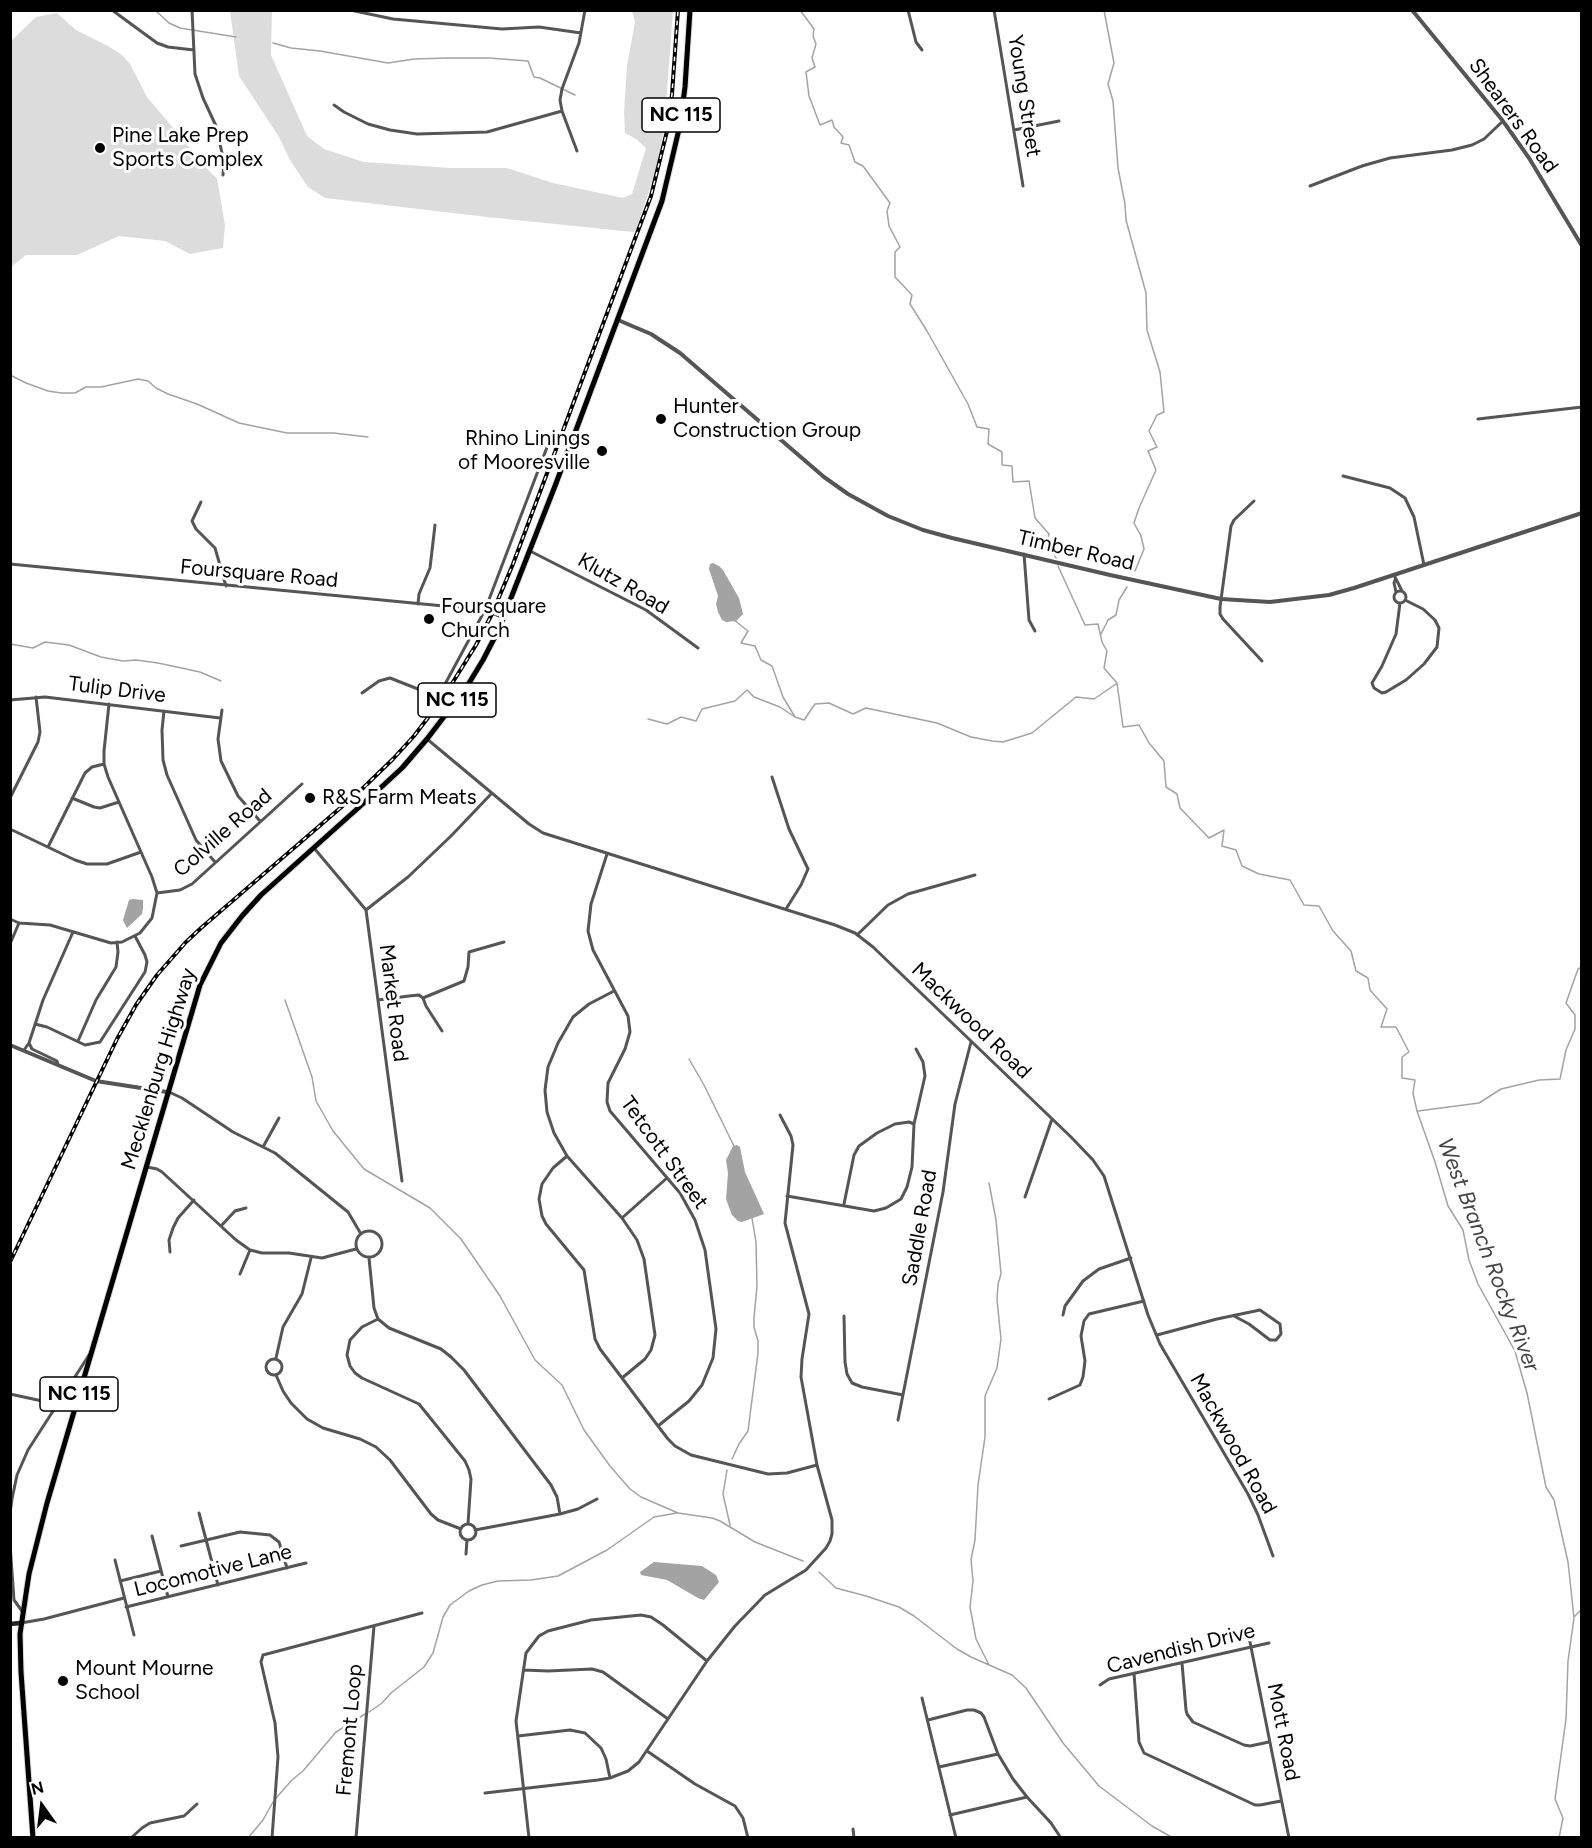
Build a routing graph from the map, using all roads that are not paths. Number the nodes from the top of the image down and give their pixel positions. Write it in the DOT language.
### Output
graph roads {
  1 [pos="112,10"];
  2 [pos="192,10"];
  3 [pos="350,10"];
  4 [pos="585,10"];
  5 [pos="690,10"];
  6 [pos="908,10"];
  7 [pos="994,10"];
  8 [pos="1412,10"];
  9 [pos="581,33"];
  10 [pos="194,50"];
  11 [pos="922,50"];
  12 [pos="334,105"];
  13 [pos="562,111"];
  14 [pos="1059,121"];
  15 [pos="1503,121"];
  16 [pos="1014,130"];
  17 [pos="577,151"];
  18 [pos="223,175"];
  19 [pos="1023,186"];
  20 [pos="1310,186"];
  21 [pos="1581,246"];
  22 [pos="618,320"];
  23 [pos="1581,407"];
  24 [pos="1478,419"];
  25 [pos="549,442"];
  26 [pos="1343,476"];
  27 [pos="1254,501"];
  28 [pos="201,502"];
  29 [pos="1581,513"];
  30 [pos="435,525"];
  31 [pos="530,551"];
  32 [pos="1024,554"];
  33 [pos="10,564"];
  34 [pos="1424,564"];
  35 [pos="1395,578"];
  36 [pos="226,586"];
  37 [pos="1402,591"];
  38 [pos="1396,592"];
  39 [pos="1221,598"];
  40 [pos="1405,600"];
  41 [pos="1400,603"];
  42 [pos="418,604"];
  43 [pos="485,610"];
  44 [pos="504,618"];
  45 [pos="1035,631"];
  46 [pos="698,648"];
  47 [pos="1262,661"];
  48 [pos="362,693"];
  49 [pos="36,697"];
  50 [pos="10,700"];
  51 [pos="109,704"];
  52 [pos="222,710"];
  53 [pos="164,711"];
  54 [pos="220,718"];
  55 [pos="427,740"];
  56 [pos="104,764"];
  57 [pos="772,777"];
  58 [pos="302,784"];
  59 [pos="492,793"];
  60 [pos="10,798"];
  61 [pos="72,798"];
  62 [pos="119,802"];
  63 [pos="260,822"];
  64 [pos="10,829"];
  65 [pos="48,847"];
  66 [pos="314,848"];
  67 [pos="141,852"];
  68 [pos="607,854"];
  69 [pos="215,862"];
  70 [pos="975,875"];
  71 [pos="158,893"];
  72 [pos="786,909"];
  73 [pos="366,910"];
  74 [pos="10,919"];
  75 [pos="19,923"];
  76 [pos="73,932"];
  77 [pos="857,935"];
  78 [pos="135,936"];
  79 [pos="117,942"];
  80 [pos="504,942"];
  81 [pos="10,944"];
  82 [pos="614,991"];
  83 [pos="423,998"];
  84 [pos="378,1000"];
  85 [pos="35,1024"];
  86 [pos="442,1031"];
  87 [pos="77,1042"];
  88 [pos="971,1042"];
  89 [pos="28,1043"];
  90 [pos="10,1045"];
  91 [pos="916,1049"];
  92 [pos="24,1050"];
  93 [pos="58,1065"];
  94 [pos="167,1092"];
  95 [pos="780,1115"];
  96 [pos="279,1118"];
  97 [pos="1052,1119"];
  98 [pos="914,1124"];
  99 [pos="264,1147"];
  100 [pos="567,1156"];
  101 [pos="146,1167"];
  102 [pos="667,1178"];
  103 [pos="402,1181"];
  104 [pos="787,1196"];
  105 [pos="1025,1197"];
  106 [pos="194,1200"];
  107 [pos="844,1204"];
  108 [pos="246,1208"];
  109 [pos="622,1218"];
  110 [pos="221,1226"];
  111 [pos="361,1234"];
  112 [pos="356,1249"];
  113 [pos="250,1250"];
  114 [pos="170,1252"];
  115 [pos="311,1258"];
  116 [pos="369,1258"];
  117 [pos="1131,1258"];
  118 [pos="240,1274"];
  119 [pos="1144,1301"];
  120 [pos="1062,1315"];
  121 [pos="844,1316"];
  122 [pos="1234,1316"];
  123 [pos="378,1319"];
  124 [pos="1156,1335"];
  125 [pos="92,1350"];
  126 [pos="276,1358"];
  127 [pos="276,1375"];
  128 [pos="622,1378"];
  129 [pos="10,1394"];
  130 [pos="903,1395"];
  131 [pos="1049,1399"];
  132 [pos="56,1404"];
  133 [pos="898,1420"];
  134 [pos="658,1426"];
  135 [pos="817,1465"];
  136 [pos="597,1499"];
  137 [pos="10,1513"];
  138 [pos="199,1513"];
  139 [pos="560,1514"];
  140 [pos="468,1524"];
  141 [pos="461,1529"];
  142 [pos="476,1530"];
  143 [pos="152,1536"];
  144 [pos="206,1540"];
  145 [pos="467,1540"];
  146 [pos="10,1544"];
  147 [pos="181,1546"];
  148 [pos="466,1554"];
  149 [pos="1274,1556"];
  150 [pos="114,1560"];
  151 [pos="306,1563"];
  152 [pos="287,1568"];
  153 [pos="161,1571"];
  154 [pos="120,1581"];
  155 [pos="218,1585"];
  156 [pos="168,1597"];
  157 [pos="124,1598"];
  158 [pos="126,1607"];
  159 [pos="23,1613"];
  160 [pos="422,1613"];
  161 [pos="21,1623"];
  162 [pos="10,1624"];
  163 [pos="374,1626"];
  164 [pos="1248,1632"];
  165 [pos="134,1635"];
  166 [pos="1269,1643"];
  167 [pos="1251,1647"];
  168 [pos="707,1660"];
  169 [pos="1182,1663"];
  170 [pos="524,1670"];
  171 [pos="1134,1673"];
  172 [pos="1100,1685"];
  173 [pos="922,1698"];
  174 [pos="668,1719"];
  175 [pos="928,1720"];
  176 [pos="518,1736"];
  177 [pos="1269,1742"];
  178 [pos="647,1751"];
  179 [pos="998,1754"];
  180 [pos="939,1767"];
  181 [pos="610,1778"];
  182 [pos="525,1789"];
  183 [pos="485,1793"];
  184 [pos="1027,1797"];
  185 [pos="1281,1801"];
  186 [pos="197,1804"];
  187 [pos="950,1815"];
  188 [pos="854,1829"];
  189 [pos="33,1838"];
  190 [pos="131,1838"];
  191 [pos="272,1838"];
  192 [pos="356,1838"];
  193 [pos="529,1838"];
  194 [pos="747,1838"];
  195 [pos="854,1838"];
  196 [pos="956,1838"];
  197 [pos="1061,1838"];
  198 [pos="1289,1838"];
  1 -- 10 [label="street"];
  2 -- 10 [label="street"];
  3 -- 9 [label="street"];
  4 -- 9 [label="street"];
  5 -- 22 [label="main road, NC 115"];
  6 -- 11 [label="street"];
  7 -- 16 [label="street, Young Street"];
  8 -- 15 [label="street, Shearers Road"];
  9 -- 13 [label="street"];
  10 -- 18 [label="street"];
  12 -- 13 [label="street"];
  13 -- 17 [label="street"];
  14 -- 16 [label="street"];
  15 -- 20 [label="street"];
  15 -- 21 [label="street, Shearers Road"];
  16 -- 19 [label="street, Young Street"];
  22 -- 31 [label="main road, Mecklenburg Highway / NC 115"];
  22 -- 32 [label="street, Timber Road"];
  23 -- 24 [label="street"];
  25 -- 43 [label="street"];
  26 -- 34 [label="street"];
  27 -- 39 [label="street"];
  28 -- 36 [label="street"];
  29 -- 34 [label="street, Timber Road"];
  30 -- 42 [label="street"];
  31 -- 44 [label="main road, Mecklenburg Highway / NC 115"];
  31 -- 46 [label="street, Klutz Road"];
  32 -- 39 [label="street, Timber Road"];
  32 -- 45 [label="street"];
  33 -- 36 [label="street, Foursquare Road"];
  34 -- 35 [label="street, Timber Road"];
  35 -- 37 [label="street"];
  35 -- 38 [label="street"];
  35 -- 39 [label="street, Timber Road"];
  36 -- 42 [label="street, Foursquare Road"];
  37 -- 38 [label="street"];
  37 -- 40 [label="street"];
  38 -- 41 [label="street"];
  39 -- 47 [label="street"];
  40 -- 41 [label="street"];
  40 -- 41 [label="street"];
  42 -- 43 [label="street, Foursquare Road"];
  43 -- 44 [label="street, Foursquare Road"];
  43 -- 48 [label="street"];
  44 -- 55 [label="main road, Mecklenburg Highway / NC 115"];
  49 -- 50 [label="street, Tulip Drive"];
  49 -- 51 [label="street, Tulip Drive"];
  49 -- 60 [label="street"];
  51 -- 53 [label="street, Tulip Drive"];
  51 -- 56 [label="street"];
  52 -- 54 [label="street"];
  53 -- 54 [label="street, Tulip Drive"];
  53 -- 69 [label="street"];
  54 -- 63 [label="street"];
  55 -- 59 [label="street, Mackwood Road"];
  55 -- 66 [label="main road, Mecklenburg Highway / NC 115"];
  56 -- 61 [label="street"];
  56 -- 62 [label="street"];
  57 -- 72 [label="street"];
  58 -- 63 [label="street, Colville Road"];
  59 -- 68 [label="street, Mackwood Road"];
  59 -- 73 [label="street"];
  61 -- 62 [label="street"];
  61 -- 65 [label="street"];
  62 -- 67 [label="street"];
  63 -- 69 [label="street, Colville Road"];
  64 -- 65 [label="street"];
  65 -- 67 [label="street"];
  66 -- 73 [label="street"];
  66 -- 94 [label="main road, Mecklenburg Highway / NC 115"];
  67 -- 71 [label="street"];
  68 -- 72 [label="street, Mackwood Road"];
  68 -- 82 [label="street, Tetcott Street"];
  69 -- 71 [label="street, Colville Road"];
  70 -- 77 [label="street"];
  71 -- 78 [label="street"];
  72 -- 77 [label="street, Mackwood Road"];
  73 -- 84 [label="street, Market Road"];
  74 -- 75 [label="street"];
  75 -- 76 [label="street"];
  75 -- 81 [label="street"];
  76 -- 79 [label="street"];
  76 -- 85 [label="street"];
  77 -- 88 [label="street, Mackwood Road"];
  78 -- 79 [label="street"];
  78 -- 87 [label="street"];
  79 -- 87 [label="street"];
  80 -- 83 [label="street"];
  82 -- 100 [label="street"];
  82 -- 102 [label="street, Tetcott Street"];
  83 -- 84 [label="street"];
  83 -- 86 [label="street"];
  84 -- 103 [label="street, Market Road"];
  85 -- 87 [label="street"];
  85 -- 89 [label="street"];
  88 -- 97 [label="street, Mackwood Road"];
  88 -- 130 [label="street, Saddle Road"];
  89 -- 92 [label="street"];
  89 -- 93 [label="street"];
  90 -- 92 [label="street"];
  91 -- 98 [label="street"];
  92 -- 93 [label="street"];
  93 -- 94 [label="street"];
  94 -- 99 [label="street"];
  94 -- 101 [label="main road, Mecklenburg Highway / NC 115"];
  95 -- 104 [label="street"];
  96 -- 99 [label="street"];
  97 -- 105 [label="street"];
  97 -- 117 [label="street, Mackwood Road"];
  98 -- 107 [label="street"];
  98 -- 107 [label="street"];
  99 -- 111 [label="street"];
  100 -- 109 [label="street"];
  100 -- 128 [label="street"];
  101 -- 106 [label="street"];
  101 -- 125 [label="main road, Mecklenburg Highway / NC 115"];
  102 -- 109 [label="street"];
  102 -- 134 [label="street, Tetcott Street"];
  104 -- 107 [label="street"];
  104 -- 135 [label="street"];
  106 -- 110 [label="street"];
  106 -- 114 [label="street"];
  108 -- 110 [label="street"];
  109 -- 128 [label="street"];
  110 -- 113 [label="street"];
  111 -- 112 [label="street"];
  111 -- 116 [label="street"];
  112 -- 115 [label="street"];
  112 -- 116 [label="street"];
  113 -- 115 [label="street"];
  113 -- 118 [label="street"];
  115 -- 126 [label="street"];
  116 -- 123 [label="street"];
  117 -- 119 [label="street, Mackwood Road"];
  117 -- 120 [label="street"];
  119 -- 124 [label="street, Mackwood Road"];
  119 -- 131 [label="street"];
  121 -- 130 [label="street"];
  122 -- 122 [label="street"];
  122 -- 124 [label="street"];
  123 -- 139 [label="street"];
  123 -- 140 [label="street"];
  124 -- 149 [label="street, Mackwood Road"];
  125 -- 132 [label="street"];
  125 -- 159 [label="main road, Mecklenburg Highway / NC 115"];
  126 -- 127 [label="street"];
  126 -- 127 [label="street"];
  127 -- 141 [label="street"];
  128 -- 134 [label="street"];
  129 -- 132 [label="street"];
  130 -- 133 [label="street, Saddle Road"];
  132 -- 137 [label="street"];
  134 -- 135 [label="street"];
  135 -- 168 [label="street"];
  136 -- 139 [label="street"];
  138 -- 144 [label="street"];
  139 -- 142 [label="street"];
  140 -- 141 [label="street"];
  140 -- 142 [label="street"];
  141 -- 145 [label="street"];
  142 -- 145 [label="street"];
  143 -- 153 [label="street"];
  144 -- 147 [label="street"];
  144 -- 152 [label="street"];
  144 -- 155 [label="street"];
  145 -- 148 [label="street"];
  146 -- 159 [label="street"];
  150 -- 154 [label="street"];
  151 -- 152 [label="street, Locomotive Lane"];
  152 -- 155 [label="street, Locomotive Lane"];
  153 -- 154 [label="street"];
  153 -- 156 [label="street"];
  154 -- 157 [label="street"];
  155 -- 156 [label="street, Locomotive Lane"];
  156 -- 158 [label="street, Locomotive Lane"];
  157 -- 158 [label="street"];
  157 -- 161 [label="street"];
  158 -- 165 [label="street"];
  159 -- 161 [label="main road, Mecklenburg Highway / NC 115"];
  160 -- 163 [label="street, Fremont Loop"];
  161 -- 162 [label="main road"];
  161 -- 189 [label="main road, Mecklenburg Highway / NC 115"];
  163 -- 191 [label="street, Fremont Loop"];
  163 -- 192 [label="street, Fremont Loop"];
  164 -- 167 [label="street, Mott Road"];
  166 -- 167 [label="street, Cavendish Drive"];
  167 -- 169 [label="street, Cavendish Drive"];
  167 -- 177 [label="street, Mott Road"];
  168 -- 170 [label="street"];
  168 -- 174 [label="street"];
  169 -- 171 [label="street, Cavendish Drive"];
  169 -- 177 [label="street"];
  170 -- 174 [label="street"];
  170 -- 176 [label="street"];
  171 -- 172 [label="street, Cavendish Drive"];
  171 -- 185 [label="street"];
  173 -- 175 [label="street"];
  174 -- 178 [label="street"];
  175 -- 179 [label="street"];
  175 -- 180 [label="street"];
  176 -- 181 [label="street"];
  176 -- 182 [label="street"];
  177 -- 185 [label="street, Mott Road"];
  178 -- 181 [label="street"];
  178 -- 194 [label="street"];
  179 -- 180 [label="street"];
  179 -- 184 [label="street"];
  180 -- 187 [label="street"];
  181 -- 182 [label="street"];
  182 -- 183 [label="street"];
  182 -- 193 [label="street"];
  184 -- 187 [label="street"];
  184 -- 197 [label="street"];
  185 -- 198 [label="street, Mott Road"];
  186 -- 190 [label="street"];
  187 -- 196 [label="street"];
  188 -- 195 [label="street"];
}
